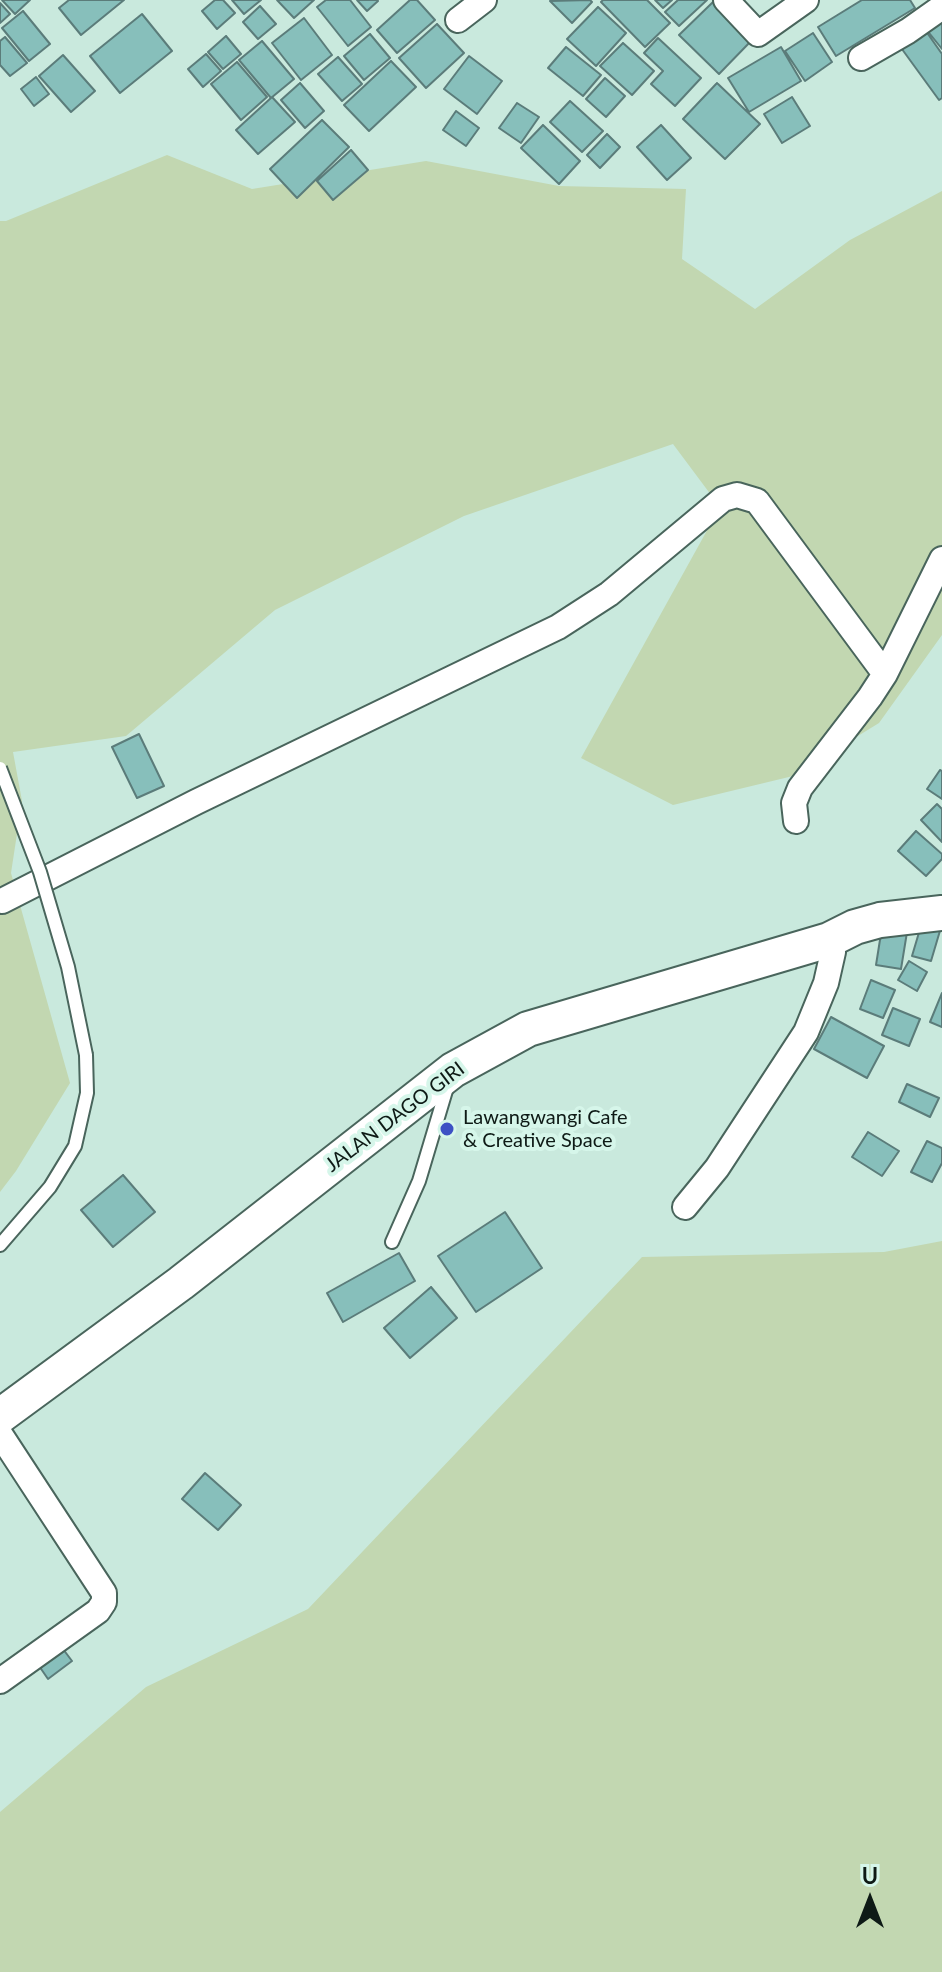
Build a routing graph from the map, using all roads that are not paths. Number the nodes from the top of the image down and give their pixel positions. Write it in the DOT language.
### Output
graph roads {
  1 [pos="484,0"];
  2 [pos="726,0"];
  3 [pos="806,0"];
  4 [pos="942,7"];
  5 [pos="458,20"];
  6 [pos="861,58"];
  7 [pos="942,559"];
  8 [pos="885,674"];
  9 [pos="0,768"];
  10 [pos="796,821"];
  11 [pos="1,902"];
  12 [pos="942,913"];
  13 [pos="829,940"];
  14 [pos="453,1070"];
  15 [pos="685,1207"];
  16 [pos="392,1242"];
  17 [pos="0,1245"];
  18 [pos="0,1416"];
  19 [pos="0,1434"];
  20 [pos="0,1681"];
  1 -- 5 [label="street"];
  2 -- 3 [label="street"];
  4 -- 6 [label="street"];
  7 -- 8 [label="street"];
  8 -- 10 [label="street"];
  8 -- 11 [label="street"];
  9 -- 17 [label="lane, bridge"];
  12 -- 13 [label="main road, JALAN DAGO GIRI"];
  13 -- 14 [label="main road, JALAN DAGO GIRI"];
  13 -- 15 [label="street"];
  14 -- 16 [label="lane"];
  14 -- 18 [label="main road, JALAN DAGO GIRI"];
  19 -- 20 [label="street"];
}
